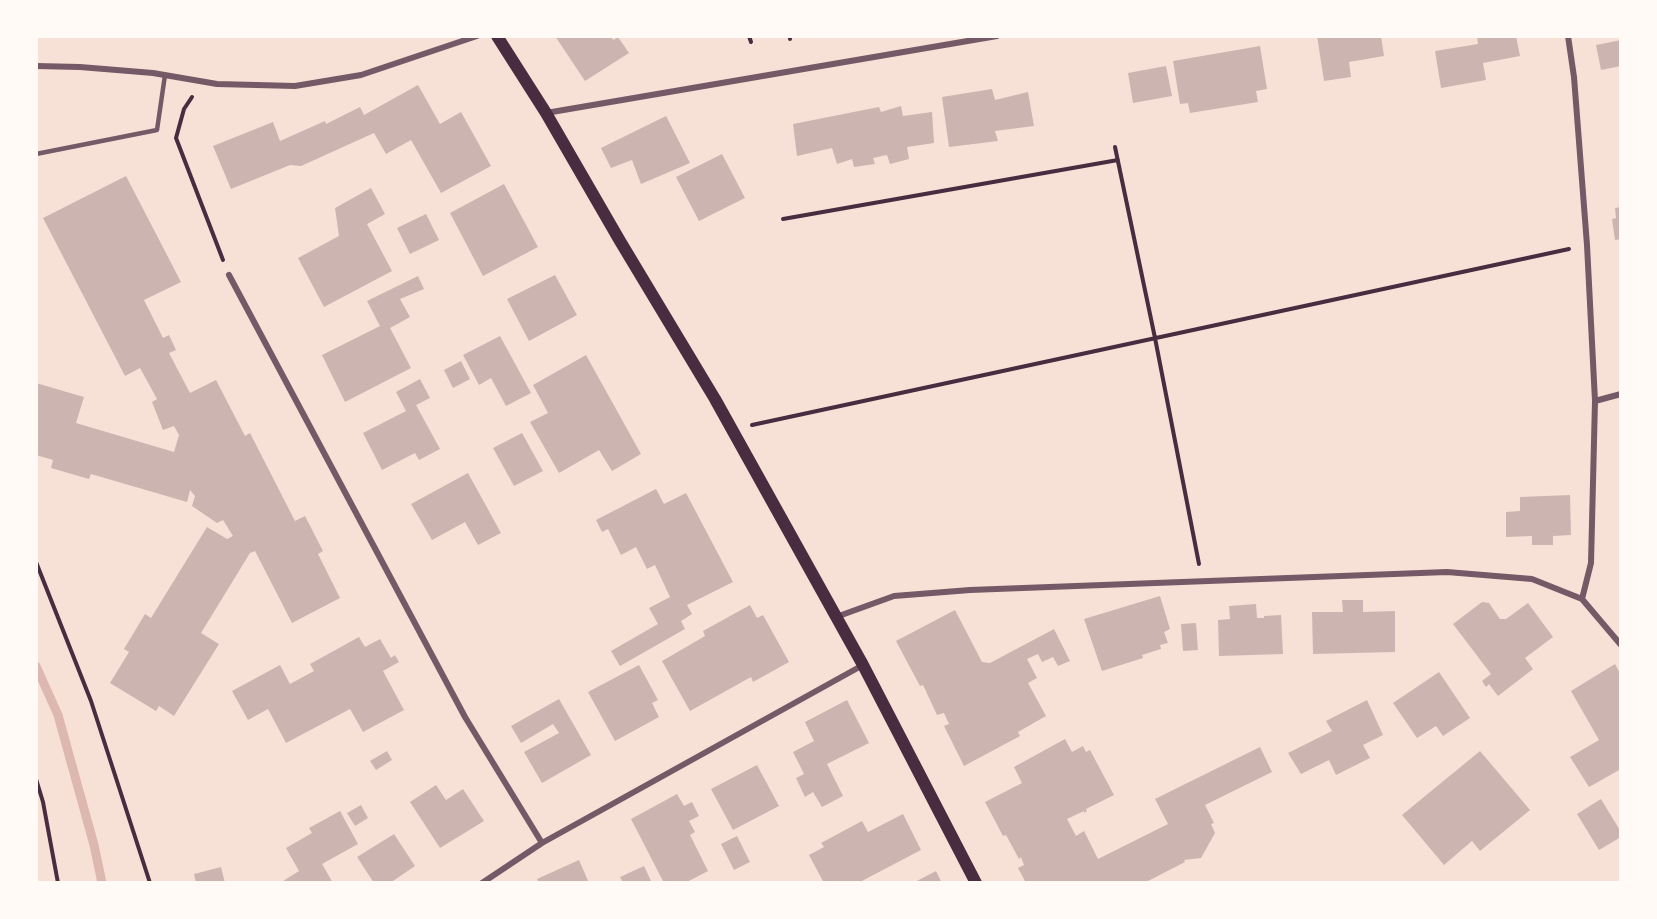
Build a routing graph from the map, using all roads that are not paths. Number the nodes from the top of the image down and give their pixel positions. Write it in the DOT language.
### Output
graph roads {
  1 [pos="477,36"];
  2 [pos="497,36"];
  3 [pos="997,36"];
  4 [pos="1568,36"];
  5 [pos="36,66"];
  6 [pos="165,75"];
  7 [pos="546,113"];
  8 [pos="36,154"];
  9 [pos="229,275"];
  10 [pos="1621,394"];
  11 [pos="1595,401"];
  12 [pos="1582,599"];
  13 [pos="836,617"];
  14 [pos="1621,645"];
  15 [pos="863,665"];
  16 [pos="542,843"];
  17 [pos="482,883"];
  18 [pos="976,883"];
  1 -- 6 [label="street"];
  2 -- 7 [label="main road"];
  3 -- 7 [label="street"];
  4 -- 11 [label="street"];
  5 -- 6 [label="street"];
  6 -- 8 [label="lane"];
  7 -- 13 [label="main road"];
  9 -- 16 [label="street"];
  10 -- 11 [label="street"];
  11 -- 12 [label="street"];
  12 -- 13 [label="street"];
  12 -- 14 [label="street"];
  13 -- 15 [label="main road"];
  15 -- 16 [label="street"];
  15 -- 18 [label="main road"];
  16 -- 17 [label="street"];
}
